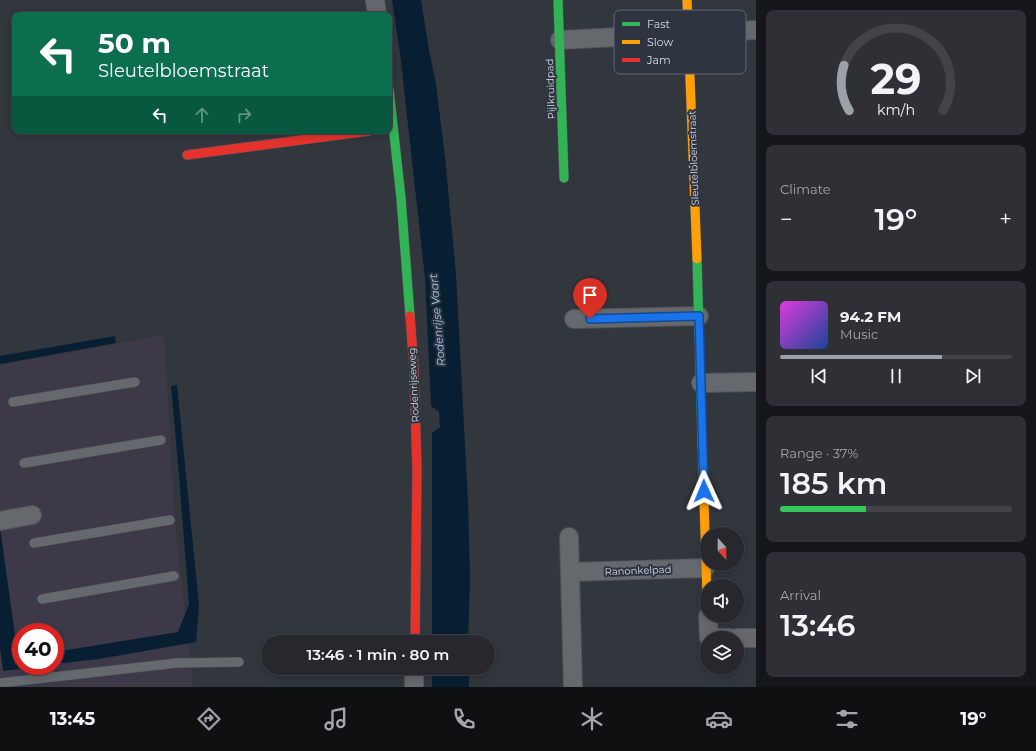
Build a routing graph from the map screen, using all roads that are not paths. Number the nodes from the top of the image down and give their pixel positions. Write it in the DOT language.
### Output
graph roads {
  1 [pos="374,0"];
  2 [pos="558,0"];
  3 [pos="687,0"];
  4 [pos="687,10"];
  5 [pos="376,12"];
  6 [pos="746,30"];
  7 [pos="756,30"];
  8 [pos="614,37"];
  9 [pos="560,40"];
  10 [pos="690,74"];
  11 [pos="392,128"];
  12 [pos="346,134"];
  13 [pos="187,155"];
  14 [pos="564,178"];
  15 [pos="699,316"];
  16 [pos="574,319"];
  17 [pos="135,382"];
  18 [pos="756,382"];
  19 [pos="701,384"];
  20 [pos="13,402"];
  21 [pos="161,440"];
  22 [pos="24,463"];
  23 [pos="32,515"];
  24 [pos="170,520"];
  25 [pos="1,521"];
  26 [pos="704,527"];
  27 [pos="569,537"];
  28 [pos="34,543"];
  29 [pos="700,568"];
  30 [pos="570,572"];
  31 [pos="174,576"];
  32 [pos="42,598"];
  33 [pos="415,635"];
  34 [pos="744,638"];
  35 [pos="756,638"];
  36 [pos="239,662"];
  37 [pos="414,675"];
  38 [pos="0,683"];
  39 [pos="414,687"];
  40 [pos="573,687"];
  1 -- 5 [label="street"];
  2 -- 9 [label="street, Pijlkruidpad"];
  3 -- 4 [label="street, Sleutelbloemstraat"];
  6 -- 7 [label="street"];
  8 -- 9 [label="street"];
  9 -- 14 [label="street, Pijlkruidpad"];
  10 -- 15 [label="street, Sleutelbloemstraat"];
  11 -- 33 [label="street, Rodenrijseweg"];
  12 -- 13 [label="street"];
  15 -- 16 [label="street"];
  15 -- 19 [label="street, Sleutelbloemstraat"];
  17 -- 20 [label="lane"];
  18 -- 19 [label="street"];
  19 -- 26 [label="street, Sleutelbloemstraat"];
  21 -- 22 [label="lane"];
  23 -- 25 [label="street"];
  24 -- 28 [label="lane"];
  27 -- 30 [label="street"];
  29 -- 30 [label="street, Ranonkelpad"];
  30 -- 40 [label="street"];
  31 -- 32 [label="lane"];
  34 -- 35 [label="street"];
  36 -- 38 [label="lane"];
  37 -- 39 [label="street"];
}
